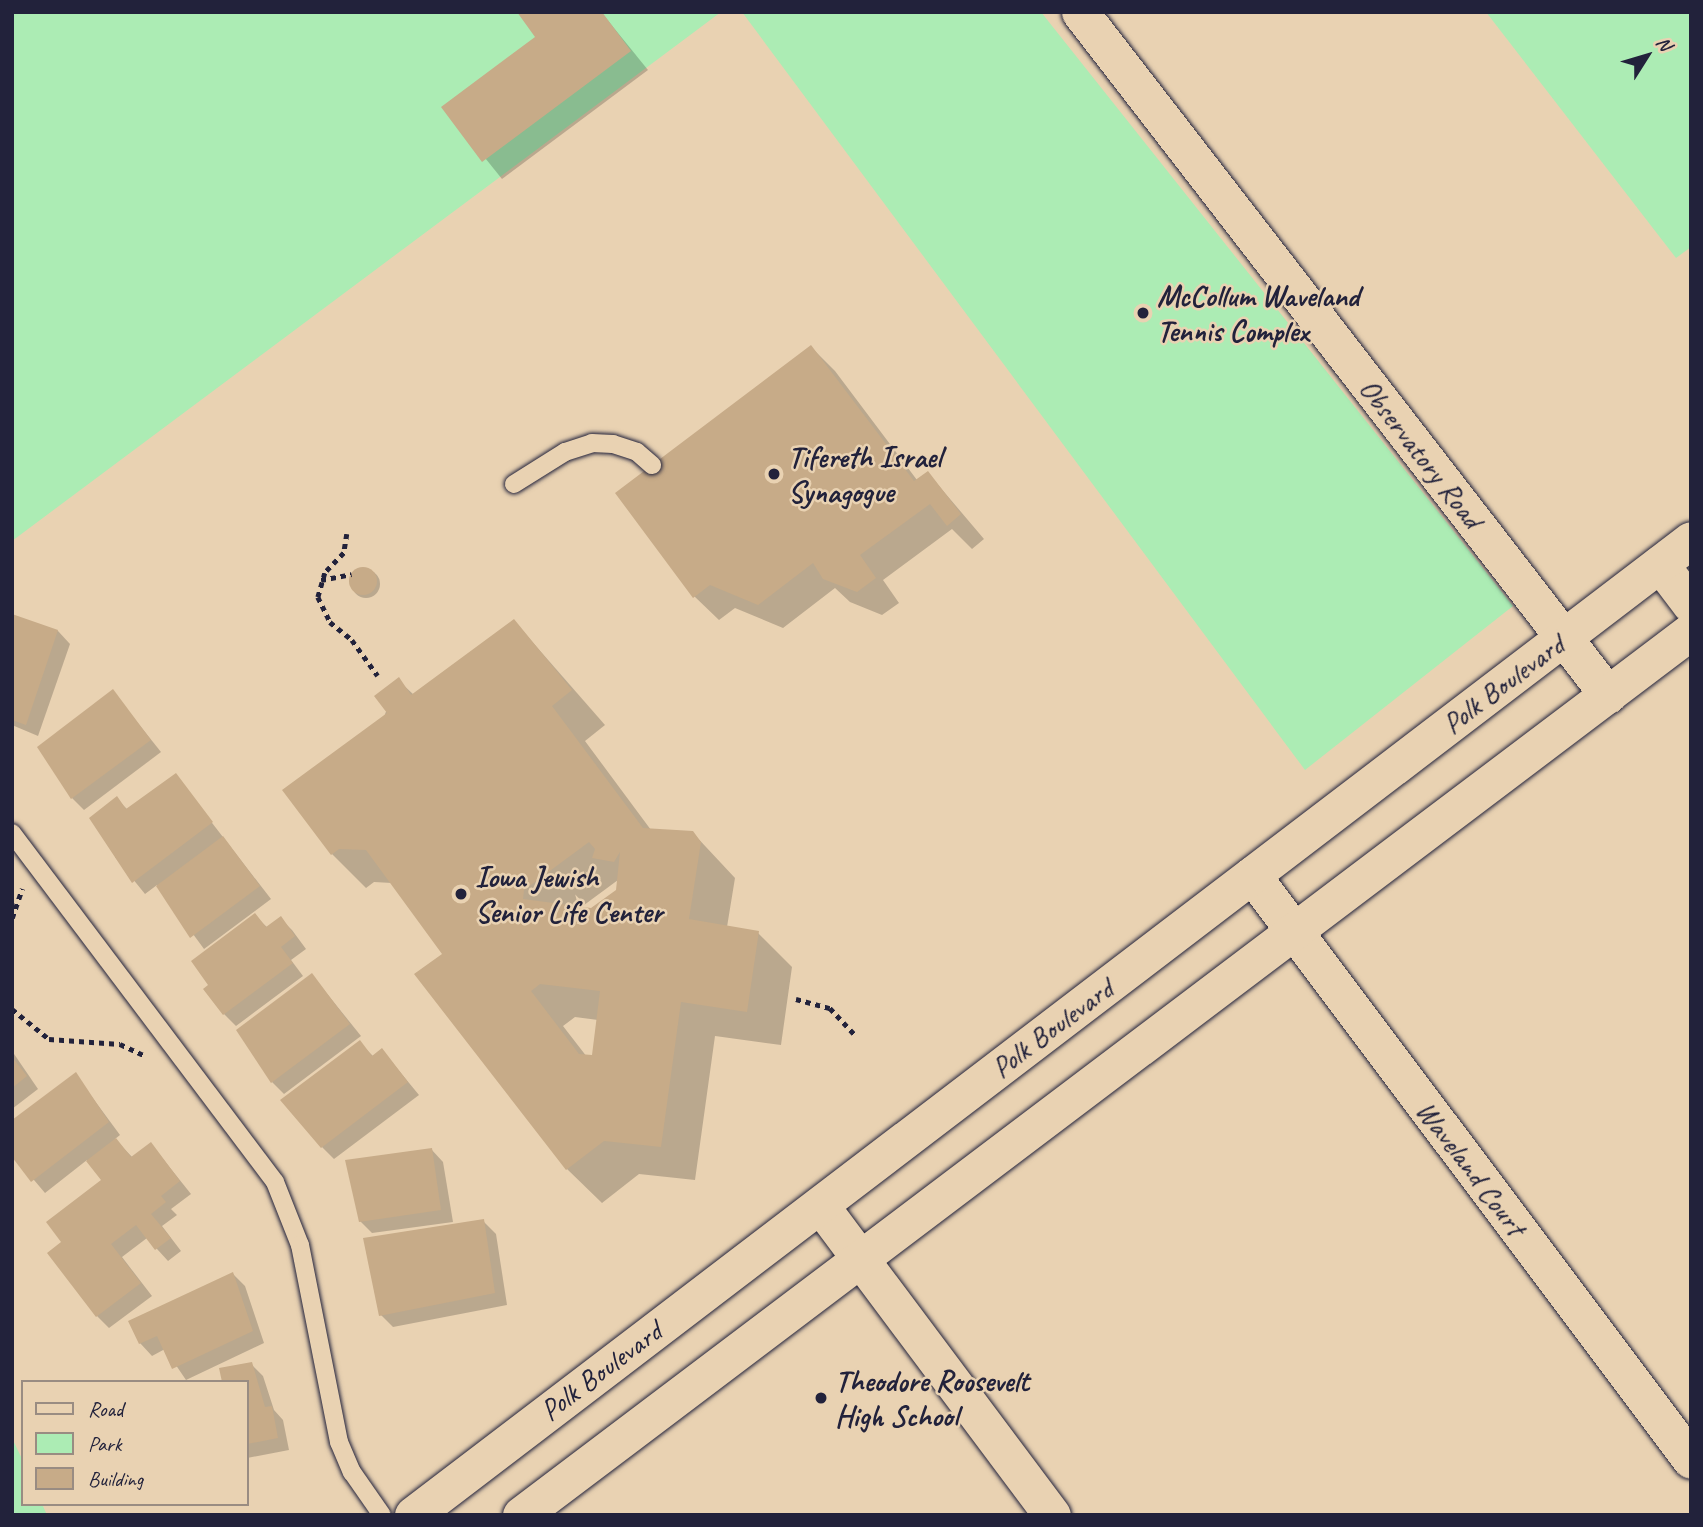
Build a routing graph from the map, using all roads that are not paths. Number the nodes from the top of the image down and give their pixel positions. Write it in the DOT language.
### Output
graph roads {
  1 [pos="1080,12"];
  2 [pos="652,465"];
  3 [pos="514,484"];
  4 [pos="1691,540"];
  5 [pos="1660,564"];
  6 [pos="1691,605"];
  7 [pos="1691,631"];
  8 [pos="1564,637"];
  9 [pos="1608,695"];
  10 [pos="12,833"];
  11 [pos="1252,875"];
  12 [pos="1294,932"];
  13 [pos="820,1205"];
  14 [pos="862,1261"];
  15 [pos="1691,1460"];
  16 [pos="382,1515"];
  17 [pos="413,1515"];
  18 [pos="521,1515"];
  19 [pos="1052,1515"];
  1 -- 8 [label="street, Observatory Road"];
  2 -- 3 [label="lane"];
  4 -- 5 [label="street, Polk Boulevard"];
  5 -- 6 [label="street"];
  5 -- 8 [label="street, Polk Boulevard"];
  7 -- 9 [label="street"];
  8 -- 9 [label="street, Observatory Road"];
  8 -- 11 [label="street, Polk Boulevard"];
  9 -- 12 [label="street"];
  10 -- 16 [label="lane"];
  11 -- 12 [label="street, Waveland Court"];
  11 -- 13 [label="street, Polk Boulevard"];
  12 -- 14 [label="street"];
  12 -- 15 [label="street, Waveland Court"];
  13 -- 14 [label="street"];
  13 -- 17 [label="street, Polk Boulevard"];
  14 -- 18 [label="street"];
  14 -- 19 [label="street"];
}
